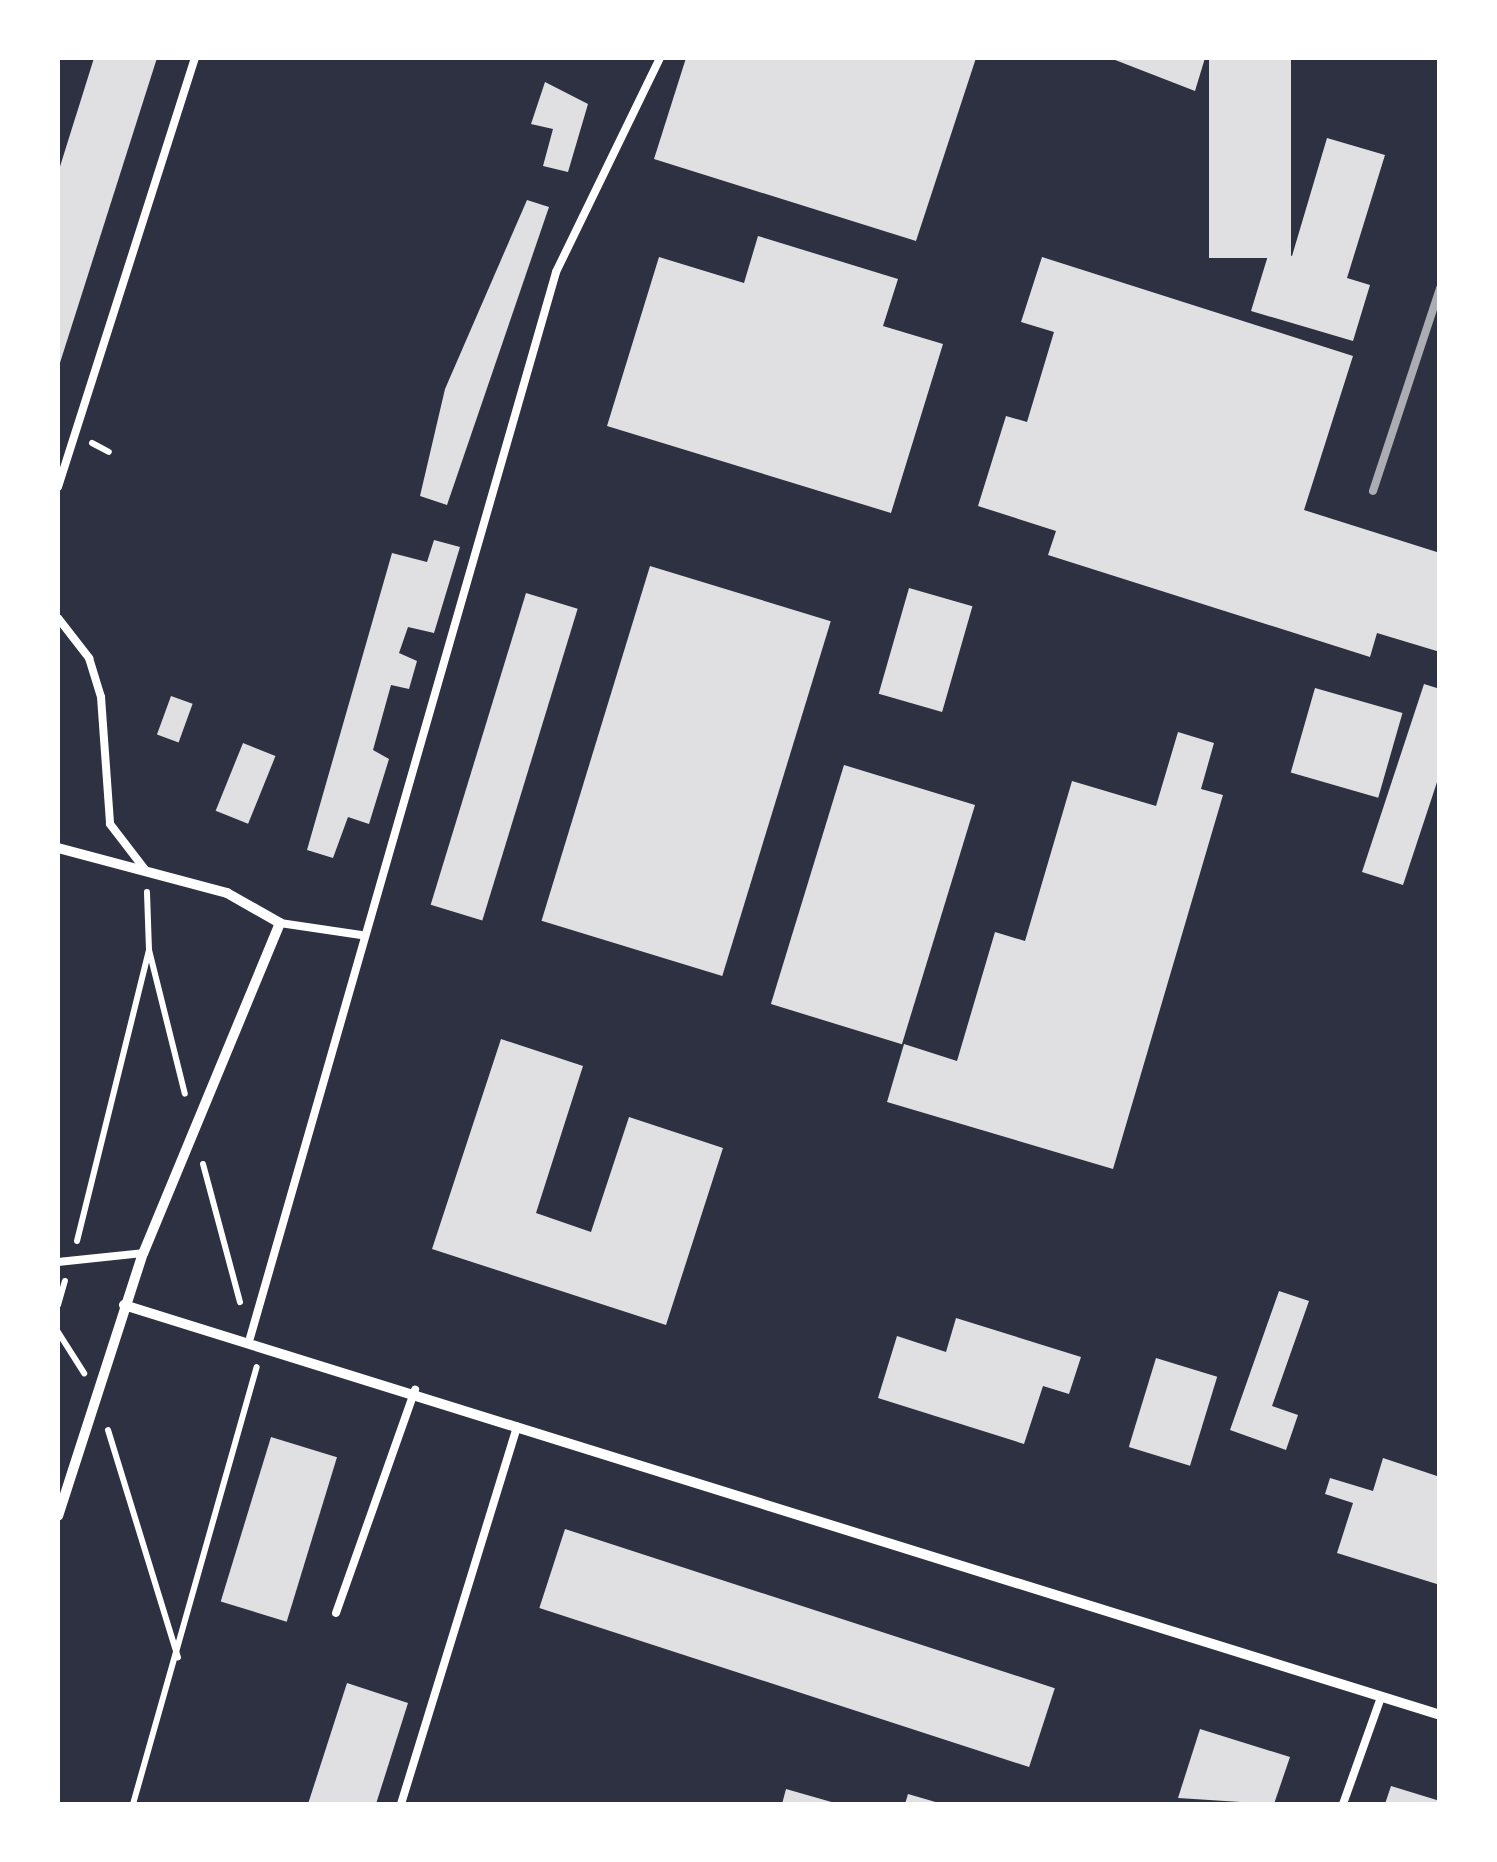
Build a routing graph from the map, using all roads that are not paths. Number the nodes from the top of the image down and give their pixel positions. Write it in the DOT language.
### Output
graph roads {
  1 [pos="196,58"];
  2 [pos="660,58"];
  3 [pos="58,446"];
  4 [pos="71,450"];
  5 [pos="58,487"];
  6 [pos="58,618"];
  7 [pos="58,848"];
  8 [pos="146,871"];
  9 [pos="280,923"];
  10 [pos="361,934"];
  11 [pos="143,1253"];
  12 [pos="58,1262"];
  13 [pos="124,1305"];
  14 [pos="250,1338"];
  15 [pos="415,1390"];
  16 [pos="518,1423"];
  17 [pos="58,1516"];
  18 [pos="336,1613"];
  19 [pos="1381,1697"];
  20 [pos="1440,1715"];
  21 [pos="401,1804"];
  22 [pos="1343,1804"];
  1 -- 4 [label="lane"];
  2 -- 10 [label="lane"];
  3 -- 4 [label="lane"];
  4 -- 5 [label="lane"];
  6 -- 8 [label="lane"];
  7 -- 8 [label="street"];
  8 -- 9 [label="street"];
  9 -- 10 [label="lane"];
  9 -- 11 [label="street"];
  10 -- 14 [label="lane"];
  11 -- 12 [label="lane"];
  11 -- 13 [label="street"];
  13 -- 14 [label="street"];
  13 -- 17 [label="street"];
  14 -- 15 [label="street"];
  15 -- 16 [label="street"];
  15 -- 18 [label="lane"];
  16 -- 19 [label="street"];
  16 -- 21 [label="lane"];
  19 -- 20 [label="street"];
  19 -- 22 [label="lane"];
}
